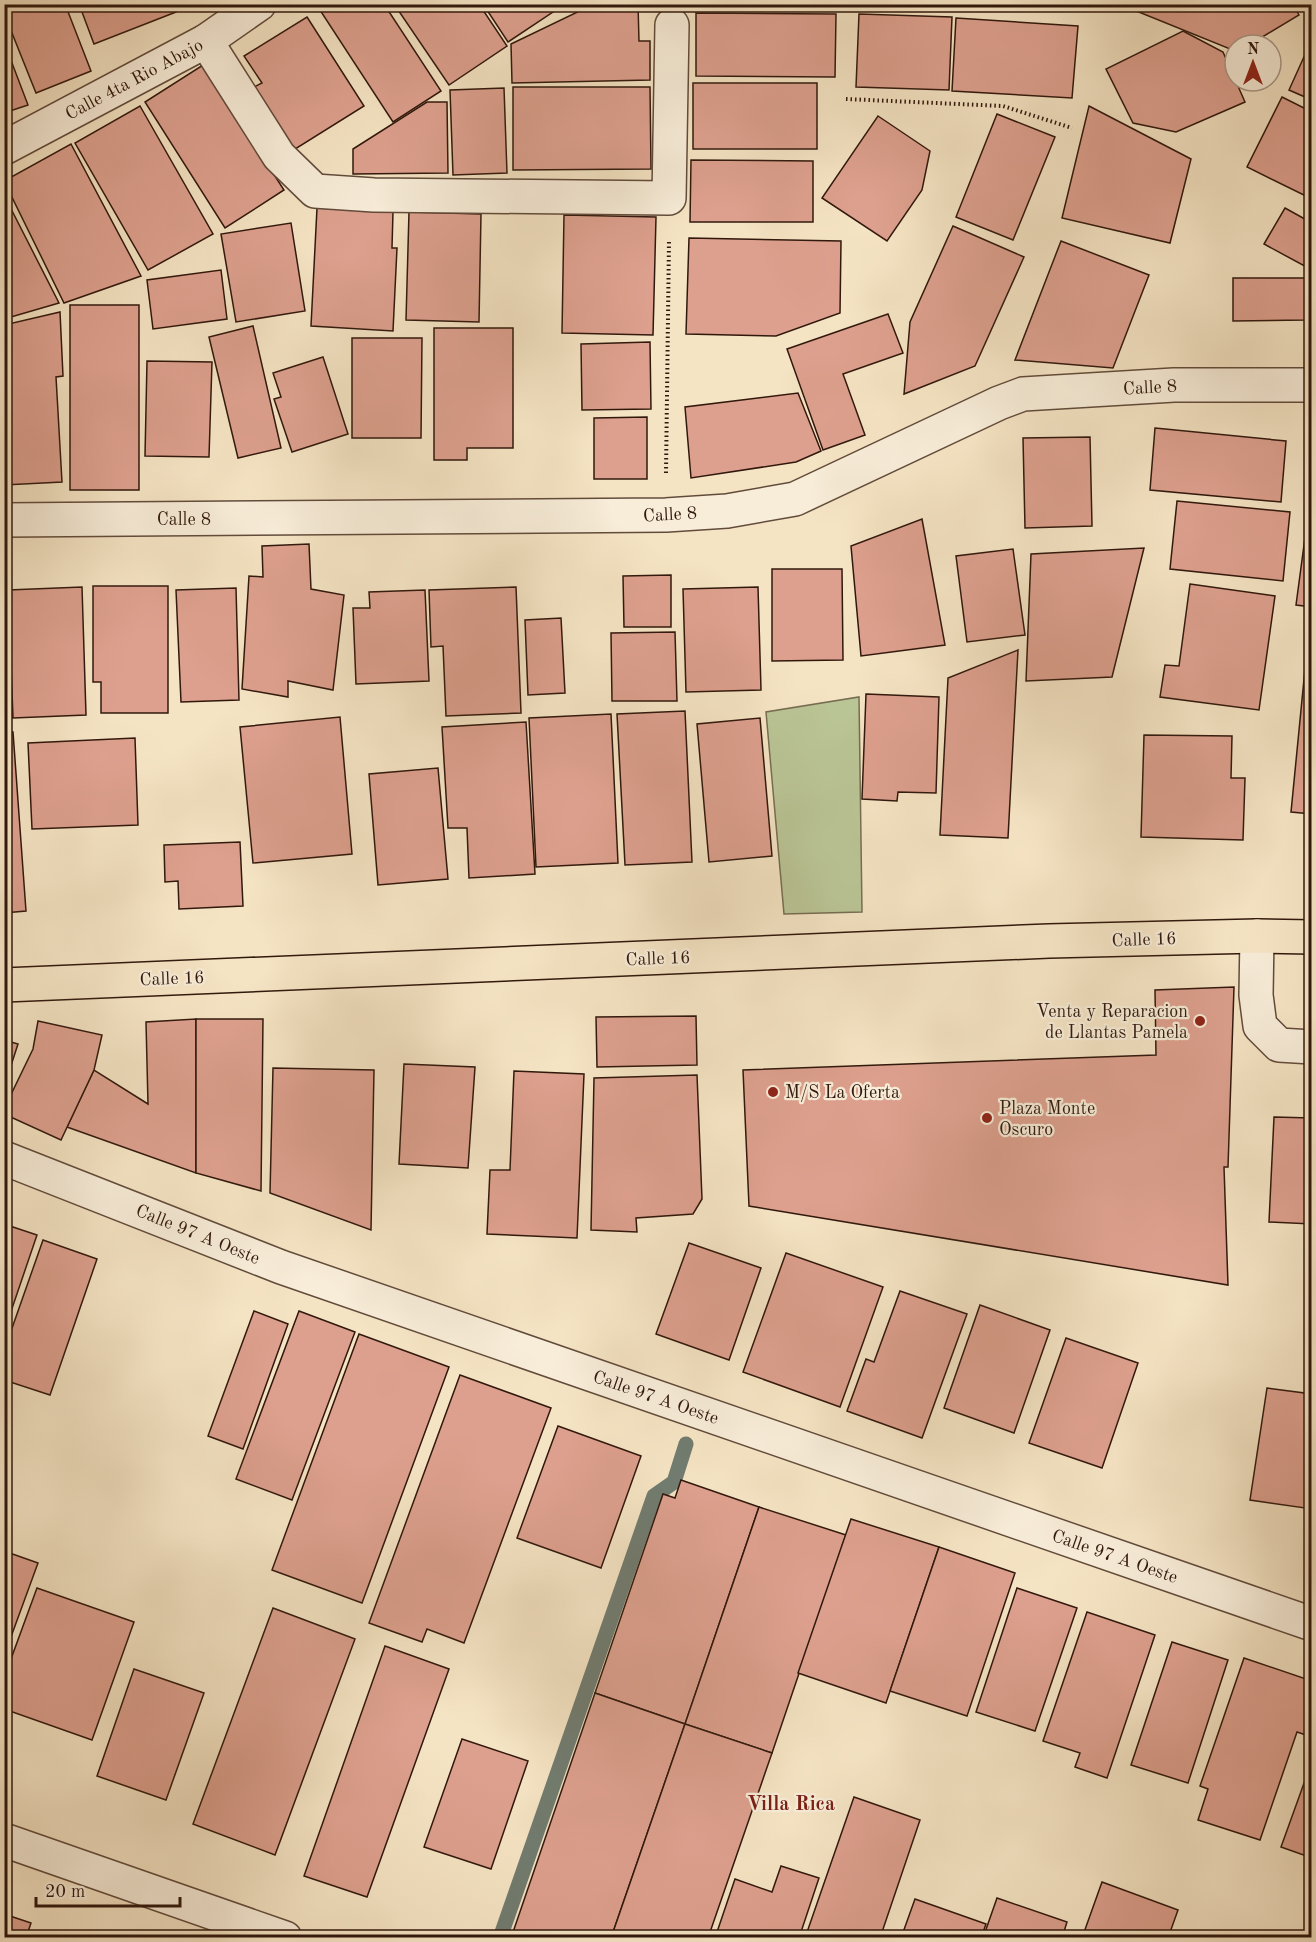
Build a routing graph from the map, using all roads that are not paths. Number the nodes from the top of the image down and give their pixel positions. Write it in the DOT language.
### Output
graph roads {
  1 [pos="260,4"];
  2 [pos="672,26"];
  3 [pos="206,40"];
  4 [pos="4,148"];
  5 [pos="1311,385"];
  6 [pos="4,520"];
  7 [pos="1257,936"];
  8 [pos="1311,937"];
  9 [pos="4,985"];
  10 [pos="1311,1047"];
  11 [pos="4,1158"];
  12 [pos="1311,1624"];
  13 [pos="4,1840"];
  14 [pos="285,1938"];
  1 -- 3 [label="street, Calle 4ta Rio Abajo"];
  2 -- 3 [label="street"];
  3 -- 4 [label="street, Calle 4ta Rio Abajo"];
  5 -- 6 [label="street, Calle 8"];
  7 -- 8 [label="main road, Calle 16"];
  7 -- 9 [label="main road, Calle 16"];
  7 -- 10 [label="street"];
  11 -- 12 [label="street, Calle 97 A Oeste"];
  13 -- 14 [label="street"];
}
